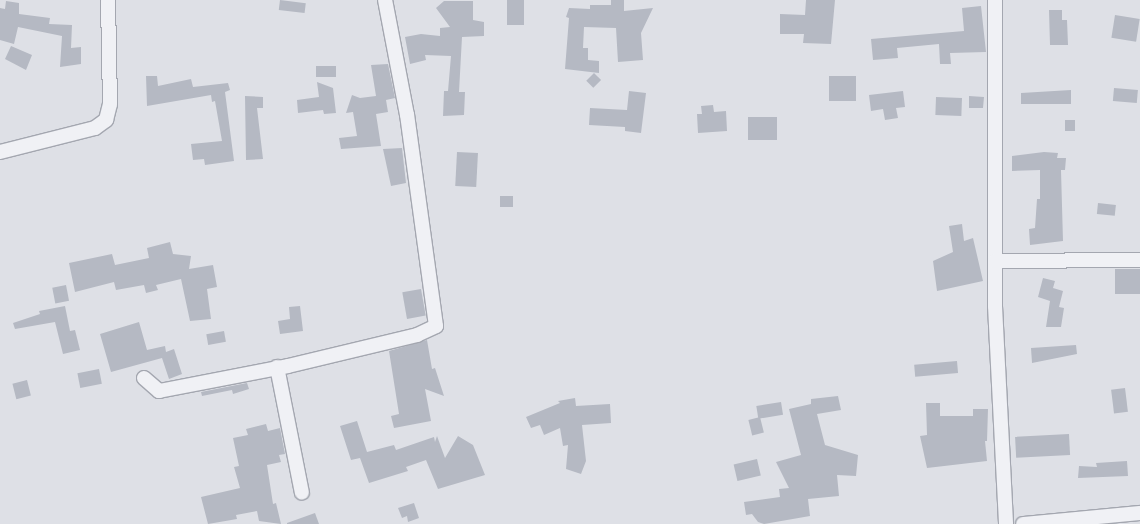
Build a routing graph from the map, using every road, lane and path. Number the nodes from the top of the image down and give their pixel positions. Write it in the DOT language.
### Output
graph roads {
  1 [pos="108,0"];
  2 [pos="385,0"];
  3 [pos="995,0"];
  4 [pos="0,152"];
  5 [pos="1140,260"];
  6 [pos="995,261"];
  7 [pos="277,367"];
  8 [pos="144,378"];
  9 [pos="302,493"];
  10 [pos="1140,513"];
  11 [pos="1006,524"];
  12 [pos="1023,524"];
  1 -- 4 [label="street"];
  2 -- 7 [label="street"];
  3 -- 6 [label="street"];
  5 -- 6 [label="street"];
  6 -- 11 [label="street"];
  7 -- 8 [label="street"];
  7 -- 9 [label="street"];
  10 -- 12 [label="street"];
}
